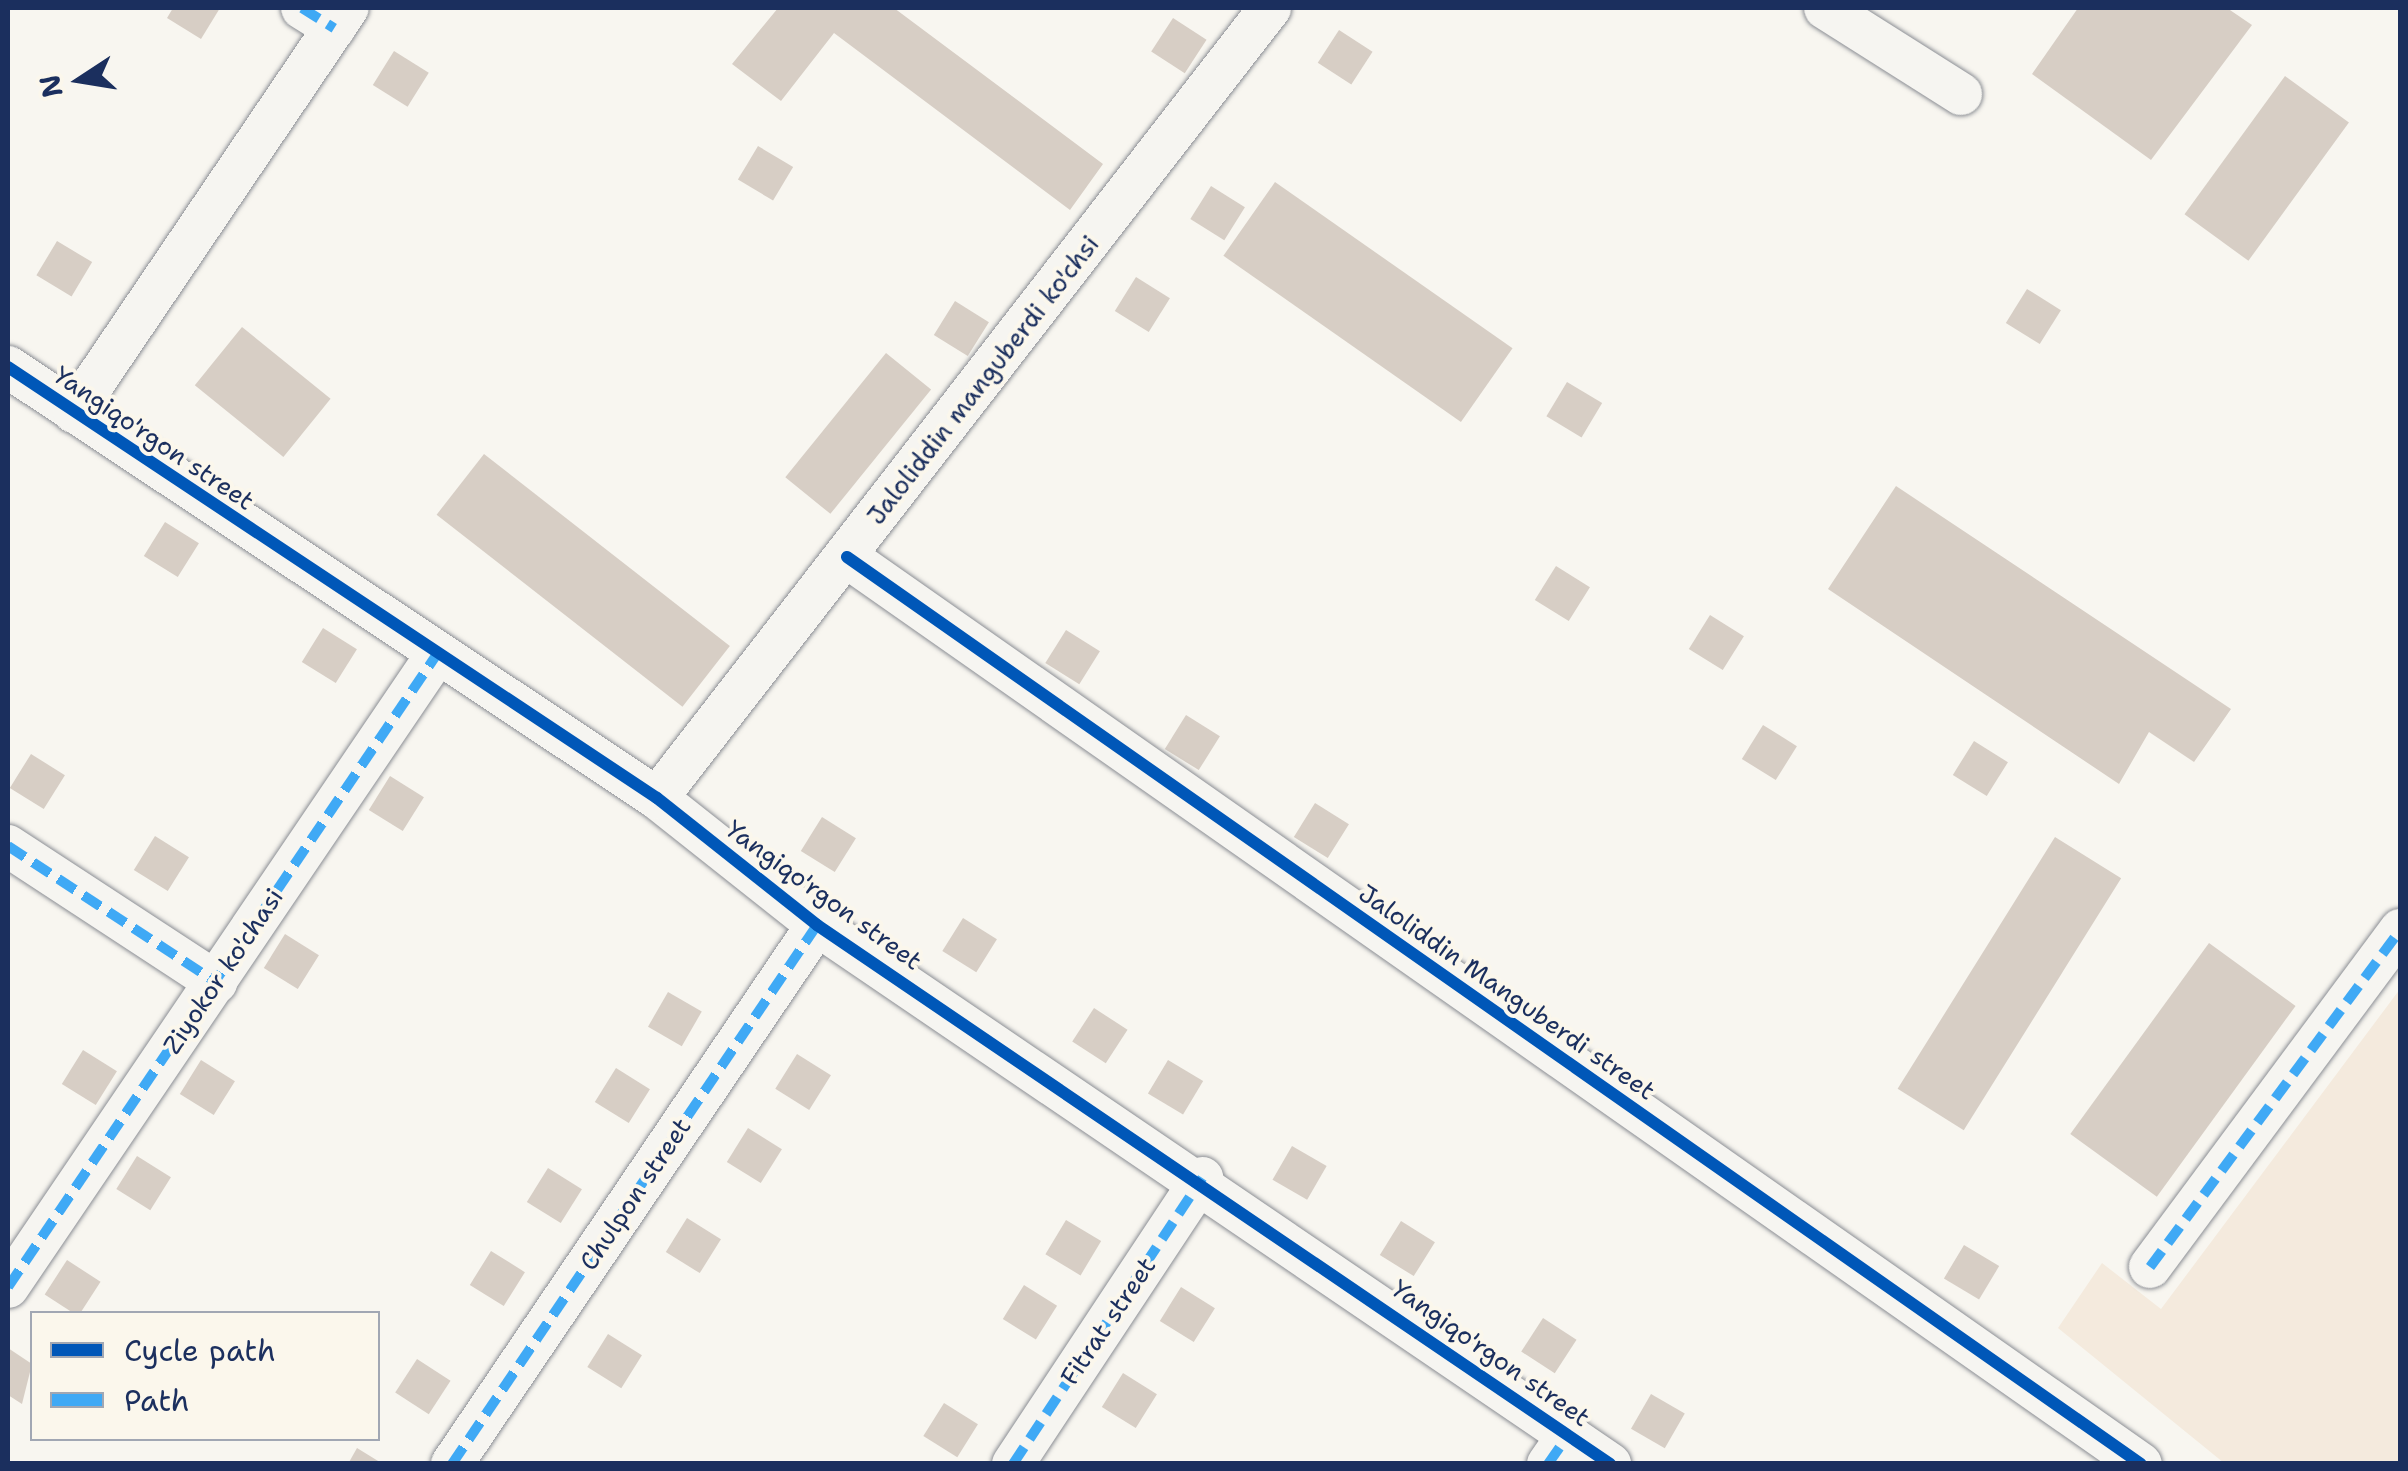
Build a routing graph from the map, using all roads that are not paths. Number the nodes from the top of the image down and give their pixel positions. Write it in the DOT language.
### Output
graph roads {
  1 [pos="1270,8"];
  2 [pos="1825,8"];
  3 [pos="328,14"];
  4 [pos="1961,94"];
  5 [pos="8,367"];
  6 [pos="74,412"];
  7 [pos="847,557"];
  8 [pos="437,654"];
  9 [pos="657,798"];
  10 [pos="8,846"];
  11 [pos="818,925"];
  12 [pos="2400,930"];
  13 [pos="216,982"];
  14 [pos="1202,1178"];
  15 [pos="2150,1266"];
  16 [pos="8,1287"];
  17 [pos="1558,1449"];
  18 [pos="452,1464"];
  19 [pos="1013,1464"];
  20 [pos="1610,1464"];
  21 [pos="2141,1464"];
  1 -- 7 [label="street, Jaloliddin manguberdi ko'chsi"];
  2 -- 4 [label="street"];
  3 -- 6 [label="street, Yangiqo'rgon street"];
  5 -- 6 [label="street, Yangiqo'rgon street"];
  6 -- 8 [label="street, Yangiqo'rgon street"];
  7 -- 9 [label="street, Jaloliddin manguberdi ko'chsi"];
  7 -- 21 [label="street, Jaloliddin Manguberdi street"];
  8 -- 9 [label="street, Yangiqo'rgon street"];
  8 -- 13 [label="street, Ziyokor ko'chasi"];
  9 -- 11 [label="street, Yangiqo'rgon street"];
  10 -- 13 [label="street"];
  11 -- 14 [label="street, Yangiqo'rgon street"];
  11 -- 18 [label="street, Chulpon street"];
  12 -- 15 [label="street"];
  13 -- 16 [label="street, Ziyokor ko'chasi"];
  14 -- 17 [label="street, Yangiqo'rgon street"];
  14 -- 19 [label="street, Fitrat street"];
  17 -- 20 [label="street, Yangiqo'rgon street"];
}
